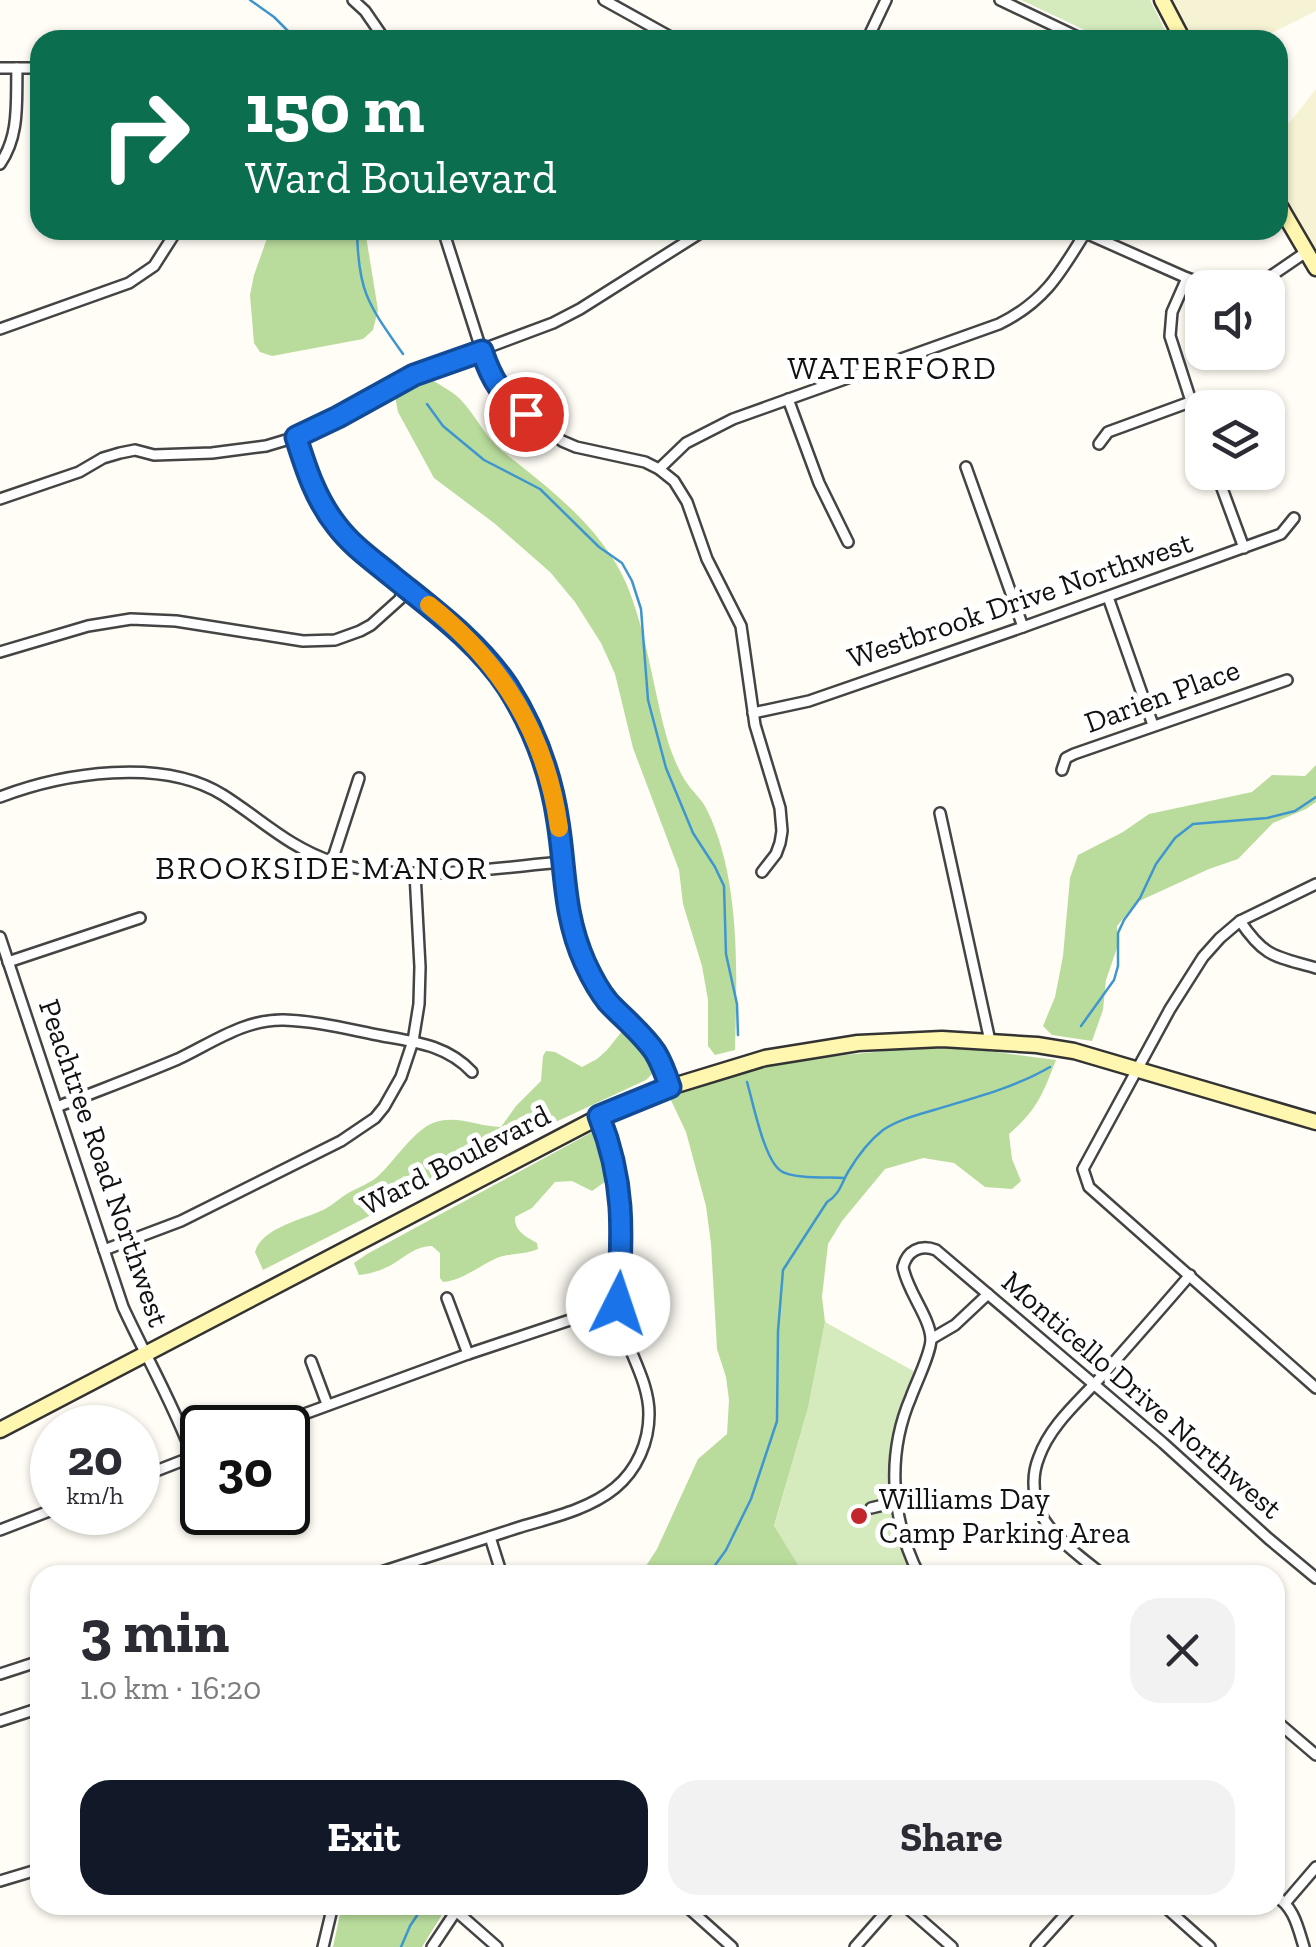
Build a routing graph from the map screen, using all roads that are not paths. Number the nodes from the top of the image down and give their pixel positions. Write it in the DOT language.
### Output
graph roads {
  1 [pos="353,0"];
  2 [pos="604,0"];
  3 [pos="886,0"];
  4 [pos="1000,0"];
  5 [pos="1162,0"];
  6 [pos="378,30"];
  7 [pos="648,30"];
  8 [pos="872,30"];
  9 [pos="1063,30"];
  10 [pos="1178,30"];
  11 [pos="0,68"];
  12 [pos="17,68"];
  13 [pos="30,68"];
  14 [pos="0,164"];
  15 [pos="1288,220"];
  16 [pos="171,240"];
  17 [pos="446,240"];
  18 [pos="689,240"];
  19 [pos="1077,240"];
  20 [pos="1102,240"];
  21 [pos="1306,252"];
  22 [pos="1316,268"];
  23 [pos="1280,270"];
  24 [pos="1185,277"];
  25 [pos="1185,283"];
  26 [pos="0,329"];
  27 [pos="482,351"];
  28 [pos="1187,390"];
  29 [pos="788,399"];
  30 [pos="1185,404"];
  31 [pos="296,437"];
  32 [pos="1099,444"];
  33 [pos="966,468"];
  34 [pos="659,469"];
  35 [pos="1223,490"];
  36 [pos="0,499"];
  37 [pos="1294,518"];
  38 [pos="848,542"];
  39 [pos="1244,548"];
  40 [pos="403,585"];
  41 [pos="1108,597"];
  42 [pos="1023,627"];
  43 [pos="0,652"];
  44 [pos="1286,680"];
  45 [pos="753,714"];
  46 [pos="1153,725"];
  47 [pos="1062,770"];
  48 [pos="359,778"];
  49 [pos="0,797"];
  50 [pos="940,812"];
  51 [pos="332,861"];
  52 [pos="562,862"];
  53 [pos="762,872"];
  54 [pos="414,873"];
  55 [pos="1316,884"];
  56 [pos="140,918"];
  57 [pos="1240,921"];
  58 [pos="0,937"];
  59 [pos="8,962"];
  60 [pos="1316,968"];
  61 [pos="990,1041"];
  62 [pos="413,1042"];
  63 [pos="1139,1069"];
  64 [pos="472,1072"];
  65 [pos="670,1087"];
  66 [pos="57,1107"];
  67 [pos="599,1116"];
  68 [pos="1316,1122"];
  69 [pos="104,1250"];
  70 [pos="1190,1275"];
  71 [pos="988,1294"];
  72 [pos="448,1298"];
  73 [pos="618,1304"];
  74 [pos="931,1339"];
  75 [pos="144,1354"];
  76 [pos="468,1354"];
  77 [pos="310,1361"];
  78 [pos="1094,1385"];
  79 [pos="1316,1388"];
  80 [pos="327,1404"];
  81 [pos="310,1411"];
  82 [pos="180,1421"];
  83 [pos="0,1430"];
  84 [pos="896,1502"];
  85 [pos="870,1508"];
  86 [pos="30,1518"];
  87 [pos="0,1530"];
  88 [pos="490,1537"];
  89 [pos="403,1565"];
  90 [pos="499,1565"];
  91 [pos="915,1565"];
  92 [pos="1092,1565"];
  93 [pos="1316,1578"];
  94 [pos="30,1665"];
  95 [pos="0,1674"];
  96 [pos="30,1711"];
  97 [pos="0,1721"];
  98 [pos="1285,1729"];
  99 [pos="1316,1755"];
  100 [pos="1316,1867"];
  101 [pos="30,1872"];
  102 [pos="0,1881"];
  103 [pos="1286,1902"];
  104 [pos="331,1915"];
  105 [pos="453,1915"];
  106 [pos="465,1915"];
  107 [pos="696,1915"];
  108 [pos="883,1915"];
  109 [pos="915,1915"];
  110 [pos="1065,1915"];
  111 [pos="1174,1915"];
  112 [pos="324,1947"];
  113 [pos="432,1947"];
  114 [pos="497,1947"];
  115 [pos="732,1947"];
  116 [pos="855,1947"];
  117 [pos="952,1947"];
  118 [pos="1036,1947"];
  119 [pos="1210,1947"];
  120 [pos="1304,1947"];
  1 -- 6 [label="street"];
  2 -- 7 [label="street"];
  3 -- 8 [label="street"];
  4 -- 9 [label="street"];
  5 -- 10 [label="main road"];
  11 -- 12 [label="street"];
  12 -- 13 [label="street"];
  12 -- 14 [label="street"];
  15 -- 21 [label="main road"];
  16 -- 26 [label="street"];
  17 -- 27 [label="street"];
  18 -- 27 [label="street"];
  19 -- 29 [label="street"];
  20 -- 24 [label="street"];
  21 -- 22 [label="main road"];
  21 -- 23 [label="street"];
  25 -- 28 [label="street"];
  27 -- 31 [label="street"];
  27 -- 34 [label="street"];
  29 -- 34 [label="street"];
  29 -- 38 [label="street"];
  30 -- 32 [label="street"];
  31 -- 36 [label="street"];
  31 -- 40 [label="street"];
  33 -- 42 [label="street"];
  34 -- 45 [label="street"];
  35 -- 39 [label="street"];
  37 -- 39 [label="street, Westbrook Drive Northwest"];
  39 -- 41 [label="street, Westbrook Drive Northwest"];
  40 -- 43 [label="street"];
  40 -- 52 [label="street"];
  41 -- 42 [label="street, Westbrook Drive Northwest"];
  41 -- 46 [label="street"];
  42 -- 45 [label="street, Westbrook Drive Northwest"];
  44 -- 46 [label="street, Darien Place"];
  45 -- 53 [label="street"];
  46 -- 47 [label="street, Darien Place"];
  48 -- 51 [label="street"];
  49 -- 51 [label="street"];
  50 -- 61 [label="street"];
  51 -- 54 [label="street"];
  52 -- 54 [label="street"];
  52 -- 65 [label="street"];
  54 -- 62 [label="street"];
  55 -- 57 [label="street"];
  56 -- 59 [label="street"];
  57 -- 60 [label="street"];
  57 -- 63 [label="street"];
  58 -- 59 [label="street, Peachtree Road Northwest"];
  59 -- 66 [label="street, Peachtree Road Northwest"];
  61 -- 63 [label="main road, Ward Boulevard"];
  61 -- 65 [label="main road, Ward Boulevard"];
  62 -- 64 [label="street"];
  62 -- 66 [label="street"];
  62 -- 69 [label="street"];
  63 -- 68 [label="main road, Ward Boulevard"];
  63 -- 70 [label="street"];
  65 -- 67 [label="main road, Ward Boulevard"];
  66 -- 69 [label="street, Peachtree Road Northwest"];
  67 -- 73 [label="street"];
  67 -- 75 [label="main road, Ward Boulevard"];
  69 -- 75 [label="street, Peachtree Road Northwest"];
  70 -- 78 [label="street"];
  70 -- 79 [label="street"];
  71 -- 74 [label="street"];
  71 -- 74 [label="street, Monticello Drive Northwest"];
  71 -- 78 [label="street, Monticello Drive Northwest"];
  72 -- 76 [label="street"];
  73 -- 76 [label="street"];
  73 -- 88 [label="street"];
  74 -- 84 [label="street"];
  75 -- 82 [label="street, Peachtree Road Northwest"];
  75 -- 83 [label="main road, Ward Boulevard"];
  76 -- 80 [label="street"];
  77 -- 80 [label="street"];
  78 -- 92 [label="street"];
  78 -- 93 [label="street, Monticello Drive Northwest"];
  80 -- 81 [label="street"];
  84 -- 85 [label="street"];
  84 -- 91 [label="street"];
  86 -- 87 [label="street"];
  88 -- 89 [label="street"];
  88 -- 90 [label="street"];
  94 -- 95 [label="street"];
  96 -- 97 [label="street"];
  98 -- 99 [label="street"];
  100 -- 103 [label="street"];
  101 -- 102 [label="street"];
  103 -- 120 [label="street"];
  104 -- 112 [label="street"];
  105 -- 113 [label="street"];
  106 -- 114 [label="street"];
  107 -- 115 [label="street"];
  108 -- 116 [label="street"];
  109 -- 117 [label="street"];
  110 -- 118 [label="street"];
  111 -- 119 [label="street"];
}
